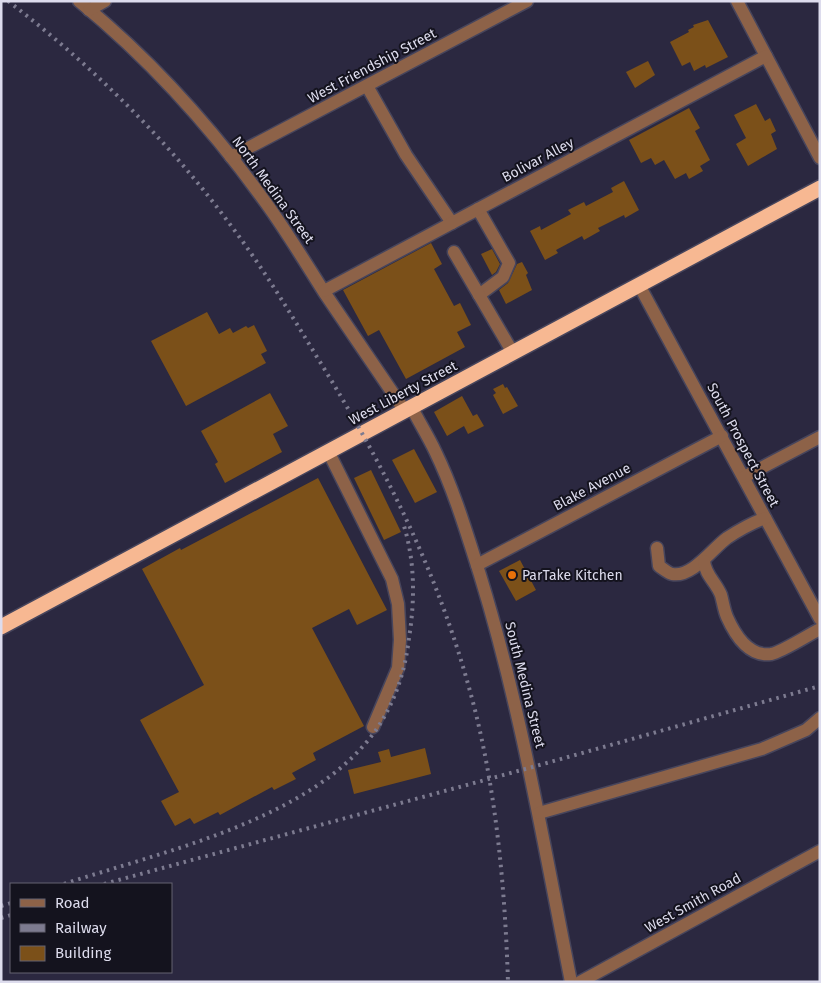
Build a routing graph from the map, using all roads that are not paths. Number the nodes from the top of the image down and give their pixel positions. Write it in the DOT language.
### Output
graph roads {
  1 [pos="79,1"];
  2 [pos="105,1"];
  3 [pos="527,1"];
  4 [pos="737,1"];
  5 [pos="89,10"];
  6 [pos="766,56"];
  7 [pos="367,86"];
  8 [pos="231,157"];
  9 [pos="820,158"];
  10 [pos="820,188"];
  11 [pos="478,209"];
  12 [pos="452,223"];
  13 [pos="454,252"];
  14 [pos="639,285"];
  15 [pos="324,291"];
  16 [pos="479,295"];
  17 [pos="513,353"];
  18 [pos="408,409"];
  19 [pos="722,436"];
  20 [pos="820,437"];
  21 [pos="328,452"];
  22 [pos="744,477"];
  23 [pos="766,518"];
  24 [pos="657,548"];
  25 [pos="704,561"];
  26 [pos="477,565"];
  27 [pos="820,619"];
  28 [pos="1,627"];
  29 [pos="820,629"];
  30 [pos="820,718"];
  31 [pos="372,727"];
  32 [pos="539,813"];
  33 [pos="820,851"];
  34 [pos="602,976"];
  35 [pos="572,982"];
  36 [pos="580,982"];
  1 -- 5 [label="street, North Medina Street"];
  2 -- 5 [label="street"];
  3 -- 7 [label="street, West Friendship Street"];
  4 -- 6 [label="street"];
  5 -- 8 [label="street, North Medina Street"];
  6 -- 9 [label="street"];
  6 -- 11 [label="street, Bolivar Alley"];
  7 -- 8 [label="street, West Friendship Street"];
  7 -- 12 [label="street"];
  8 -- 15 [label="street, North Medina Street"];
  10 -- 14 [label="highway, West Liberty Street"];
  11 -- 12 [label="street, Bolivar Alley"];
  11 -- 16 [label="street"];
  12 -- 15 [label="street, Bolivar Alley"];
  13 -- 16 [label="street"];
  14 -- 17 [label="highway, West Liberty Street"];
  14 -- 19 [label="street, South Prospect Street"];
  15 -- 18 [label="street, North Medina Street"];
  16 -- 17 [label="street"];
  17 -- 18 [label="highway, West Liberty Street"];
  18 -- 21 [label="highway, West Liberty Street"];
  18 -- 26 [label="street, South Medina Street"];
  19 -- 22 [label="street, South Prospect Street"];
  19 -- 26 [label="street, Blake Avenue"];
  20 -- 22 [label="street"];
  21 -- 28 [label="highway, West Liberty Street"];
  21 -- 31 [label="street"];
  22 -- 23 [label="street, South Prospect Street"];
  23 -- 25 [label="street"];
  23 -- 27 [label="street, South Prospect Street"];
  24 -- 25 [label="street"];
  25 -- 29 [label="street"];
  26 -- 32 [label="street, South Medina Street"];
  30 -- 32 [label="street"];
  32 -- 35 [label="street, South Medina Street"];
  33 -- 34 [label="street, West Smith Road"];
  34 -- 36 [label="street, West Smith Road"];
}
